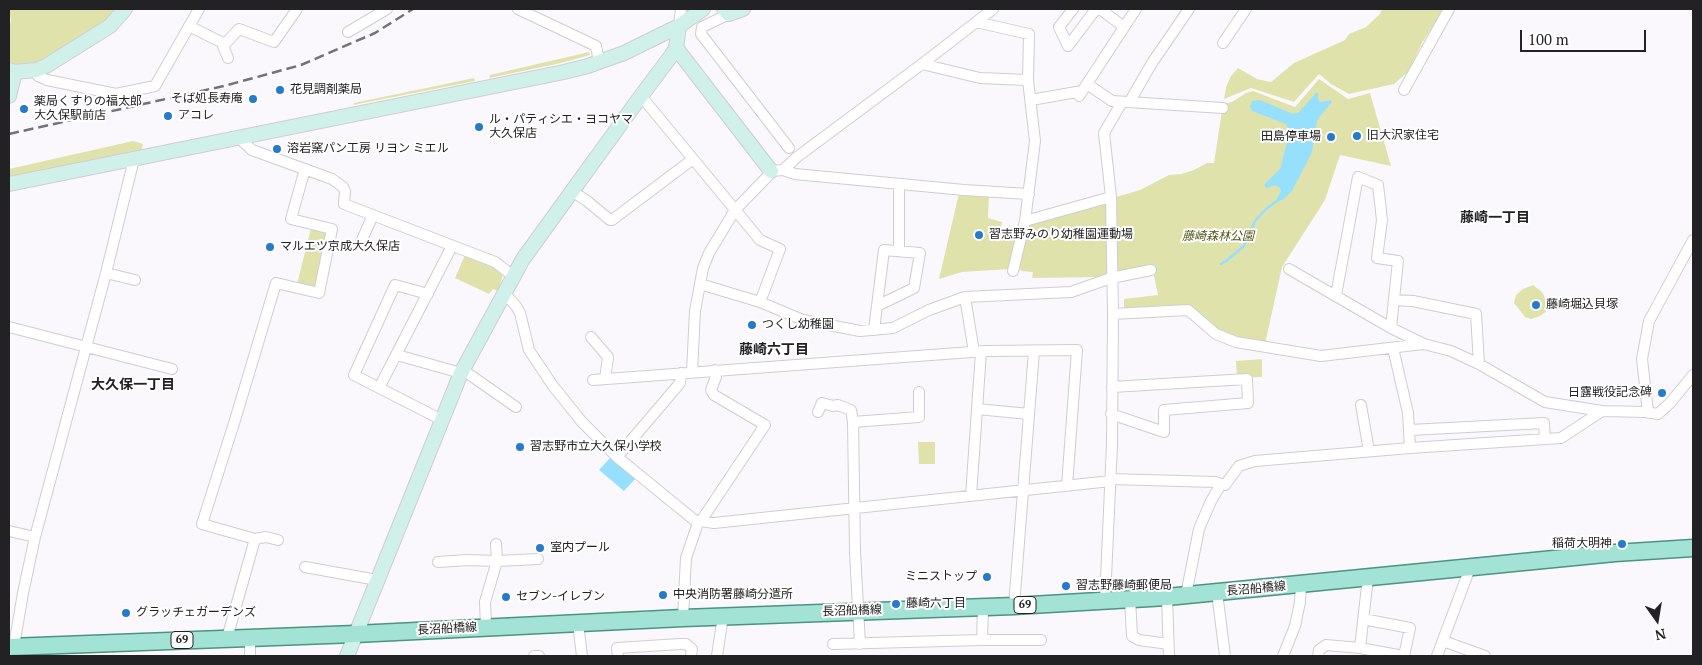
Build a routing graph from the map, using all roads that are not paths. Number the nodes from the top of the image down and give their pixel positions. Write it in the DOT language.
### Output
graph roads {
  1 [pos="125,9"];
  2 [pos="199,9"];
  3 [pos="297,9"];
  4 [pos="387,9"];
  5 [pos="518,9"];
  6 [pos="681,9"];
  7 [pos="703,9"];
  8 [pos="742,9"];
  9 [pos="993,9"];
  10 [pos="1073,9"];
  11 [pos="1098,9"];
  12 [pos="1136,9"];
  13 [pos="1189,9"];
  14 [pos="1246,9"];
  15 [pos="1448,9"];
  16 [pos="726,11"];
  17 [pos="976,22"];
  18 [pos="189,26"];
  19 [pos="679,26"];
  20 [pos="1124,27"];
  21 [pos="348,32"];
  22 [pos="1223,43"];
  23 [pos="225,44"];
  24 [pos="676,48"];
  25 [pos="228,58"];
  26 [pos="599,62"];
  27 [pos="922,64"];
  28 [pos="36,70"];
  29 [pos="12,71"];
  30 [pos="1028,80"];
  31 [pos="1404,90"];
  32 [pos="1083,91"];
  33 [pos="9,96"];
  34 [pos="641,96"];
  35 [pos="1031,100"];
  36 [pos="1126,102"];
  37 [pos="1223,108"];
  38 [pos="239,138"];
  39 [pos="789,148"];
  40 [pos="134,159"];
  41 [pos="693,159"];
  42 [pos="305,170"];
  43 [pos="777,171"];
  44 [pos="9,184"];
  45 [pos="899,184"];
  46 [pos="572,191"];
  47 [pos="1029,194"];
  48 [pos="1110,197"];
  49 [pos="735,210"];
  50 [pos="373,216"];
  51 [pos="1025,221"];
  52 [pos="1693,240"];
  53 [pos="361,242"];
  54 [pos="452,246"];
  55 [pos="899,251"];
  56 [pos="1289,269"];
  57 [pos="1151,270"];
  58 [pos="1013,271"];
  59 [pos="106,273"];
  60 [pos="513,276"];
  61 [pos="1111,278"];
  62 [pos="135,280"];
  63 [pos="700,284"];
  64 [pos="428,294"];
  65 [pos="505,294"];
  66 [pos="1336,294"];
  67 [pos="965,297"];
  68 [pos="1394,300"];
  69 [pos="760,302"];
  70 [pos="877,306"];
  71 [pos="1112,314"];
  72 [pos="9,327"];
  73 [pos="1391,328"];
  74 [pos="874,330"];
  75 [pos="591,337"];
  76 [pos="1424,344"];
  77 [pos="86,347"];
  78 [pos="1393,348"];
  79 [pos="1034,351"];
  80 [pos="978,352"];
  81 [pos="397,355"];
  82 [pos="1479,364"];
  83 [pos="172,369"];
  84 [pos="715,370"];
  85 [pos="462,371"];
  86 [pos="686,372"];
  87 [pos="1693,375"];
  88 [pos="605,379"];
  89 [pos="593,380"];
  90 [pos="1112,387"];
  91 [pos="379,388"];
  92 [pos="919,392"];
  93 [pos="1361,405"];
  94 [pos="516,407"];
  95 [pos="977,409"];
  96 [pos="1602,411"];
  97 [pos="818,412"];
  98 [pos="1648,412"];
  99 [pos="1029,414"];
  100 [pos="1111,414"];
  101 [pos="442,420"];
  102 [pos="853,422"];
  103 [pos="1410,430"];
  104 [pos="1545,439"];
  105 [pos="1410,448"];
  106 [pos="1369,451"];
  107 [pos="618,457"];
  108 [pos="1111,480"];
  109 [pos="1221,484"];
  110 [pos="1067,486"];
  111 [pos="1023,490"];
  112 [pos="971,496"];
  113 [pos="854,508"];
  114 [pos="700,522"];
  115 [pos="9,531"];
  116 [pos="35,537"];
  117 [pos="255,539"];
  118 [pos="278,540"];
  119 [pos="496,544"];
  120 [pos="1693,548"];
  121 [pos="538,559"];
  122 [pos="497,561"];
  123 [pos="438,562"];
  124 [pos="305,567"];
  125 [pos="1470,568"];
  126 [pos="1368,577"];
  127 [pos="377,580"];
  128 [pos="1301,584"];
  129 [pos="1217,592"];
  130 [pos="1186,595"];
  131 [pos="1167,597"];
  132 [pos="1130,599"];
  133 [pos="1105,600"];
  134 [pos="984,606"];
  135 [pos="1014,606"];
  136 [pos="858,611"];
  137 [pos="723,616"];
  138 [pos="684,618"];
  139 [pos="1364,619"];
  140 [pos="578,623"];
  141 [pos="486,627"];
  142 [pos="355,634"];
  143 [pos="227,638"];
  144 [pos="250,638"];
  145 [pos="982,640"];
  146 [pos="1041,640"];
  147 [pos="1443,641"];
  148 [pos="833,644"];
  149 [pos="860,644"];
  150 [pos="1169,644"];
  151 [pos="1360,648"];
  152 [pos="17,649"];
  153 [pos="250,656"];
  154 [pos="347,656"];
  155 [pos="534,656"];
  156 [pos="539,656"];
  157 [pos="582,656"];
  158 [pos="618,656"];
  159 [pos="691,656"];
  160 [pos="717,656"];
  161 [pos="1169,656"];
  162 [pos="1226,656"];
  163 [pos="1283,656"];
  164 [pos="1318,656"];
  165 [pos="1404,656"];
  166 [pos="1437,656"];
  167 [pos="1484,656"];
  1 -- 28 [label="street"];
  2 -- 18 [label="street"];
  3 -- 23 [label="street"];
  4 -- 21 [label="street"];
  5 -- 26 [label="street"];
  6 -- 19 [label="street"];
  7 -- 19 [label="street"];
  8 -- 16 [label="street"];
  9 -- 17 [label="street"];
  10 -- 11 [label="street"];
  11 -- 20 [label="street"];
  12 -- 20 [label="street"];
  13 -- 36 [label="street"];
  14 -- 22 [label="street"];
  15 -- 31 [label="street"];
  16 -- 39 [label="street"];
  17 -- 27 [label="street"];
  17 -- 30 [label="street"];
  18 -- 23 [label="street"];
  18 -- 28 [label="street"];
  19 -- 24 [label="street"];
  19 -- 26 [label="street"];
  20 -- 32 [label="street"];
  23 -- 25 [label="street"];
  24 -- 34 [label="street"];
  24 -- 43 [label="street"];
  26 -- 38 [label="street"];
  27 -- 30 [label="street"];
  27 -- 43 [label="street"];
  28 -- 29 [label="street"];
  29 -- 33 [label="street"];
  30 -- 35 [label="street"];
  32 -- 35 [label="street"];
  32 -- 36 [label="street"];
  34 -- 41 [label="street"];
  34 -- 46 [label="street"];
  35 -- 47 [label="street"];
  36 -- 37 [label="street"];
  36 -- 48 [label="street"];
  38 -- 40 [label="street"];
  38 -- 42 [label="street"];
  40 -- 44 [label="street"];
  40 -- 59 [label="street"];
  41 -- 46 [label="street"];
  41 -- 49 [label="street"];
  42 -- 50 [label="street"];
  42 -- 117 [label="street"];
  43 -- 45 [label="street"];
  43 -- 49 [label="street"];
  45 -- 47 [label="street"];
  45 -- 55 [label="street"];
  46 -- 60 [label="street"];
  47 -- 51 [label="street"];
  48 -- 51 [label="street"];
  48 -- 61 [label="street"];
  49 -- 63 [label="street"];
  49 -- 69 [label="street"];
  50 -- 53 [label="street"];
  50 -- 54 [label="street"];
  51 -- 58 [label="street"];
  52 -- 98 [label="street"];
  54 -- 60 [label="street"];
  54 -- 64 [label="street"];
  55 -- 70 [label="street"];
  55 -- 70 [label="street"];
  56 -- 66 [label="street"];
  57 -- 61 [label="street"];
  59 -- 62 [label="street"];
  59 -- 77 [label="street"];
  60 -- 65 [label="street"];
  61 -- 67 [label="street"];
  61 -- 71 [label="street"];
  63 -- 69 [label="street"];
  63 -- 86 [label="street"];
  64 -- 81 [label="street"];
  64 -- 91 [label="street"];
  65 -- 85 [label="street"];
  65 -- 107 [label="street"];
  66 -- 68 [label="street"];
  66 -- 73 [label="street"];
  67 -- 74 [label="street"];
  67 -- 80 [label="street"];
  68 -- 73 [label="street"];
  68 -- 82 [label="street"];
  69 -- 74 [label="street"];
  70 -- 74 [label="street"];
  71 -- 78 [label="street"];
  71 -- 90 [label="street"];
  72 -- 77 [label="street"];
  73 -- 76 [label="street"];
  75 -- 88 [label="street"];
  76 -- 78 [label="street"];
  76 -- 82 [label="street"];
  77 -- 83 [label="street"];
  77 -- 116 [label="street"];
  78 -- 103 [label="street"];
  79 -- 80 [label="street"];
  79 -- 99 [label="street"];
  79 -- 110 [label="street"];
  80 -- 84 [label="street"];
  80 -- 95 [label="street"];
  81 -- 85 [label="street"];
  81 -- 91 [label="street"];
  82 -- 96 [label="street"];
  84 -- 86 [label="street"];
  84 -- 114 [label="street"];
  85 -- 94 [label="street"];
  85 -- 101 [label="street"];
  86 -- 88 [label="street"];
  86 -- 107 [label="street"];
  87 -- 98 [label="street"];
  88 -- 89 [label="street"];
  90 -- 100 [label="street"];
  90 -- 100 [label="street"];
  91 -- 101 [label="street"];
  92 -- 102 [label="street"];
  93 -- 106 [label="street"];
  95 -- 99 [label="street"];
  95 -- 112 [label="street"];
  96 -- 98 [label="street"];
  96 -- 104 [label="street"];
  97 -- 102 [label="street"];
  99 -- 111 [label="street"];
  100 -- 108 [label="street"];
  101 -- 127 [label="street"];
  102 -- 113 [label="street"];
  103 -- 104 [label="street"];
  103 -- 105 [label="street"];
  104 -- 105 [label="street"];
  105 -- 106 [label="street"];
  106 -- 109 [label="street"];
  107 -- 114 [label="street"];
  108 -- 109 [label="street"];
  108 -- 110 [label="street"];
  108 -- 133 [label="street"];
  109 -- 130 [label="street"];
  110 -- 111 [label="street"];
  111 -- 112 [label="street"];
  111 -- 135 [label="street"];
  112 -- 113 [label="street"];
  113 -- 114 [label="street"];
  113 -- 136 [label="street"];
  114 -- 138 [label="street"];
  115 -- 116 [label="street"];
  116 -- 152 [label="street"];
  117 -- 118 [label="street"];
  117 -- 143 [label="street"];
  119 -- 122 [label="street"];
  120 -- 125 [label="main road, 長沼船橋線 / 69"];
  121 -- 122 [label="street"];
  122 -- 123 [label="street"];
  122 -- 141 [label="street"];
  124 -- 127 [label="street"];
  125 -- 126 [label="main road, 長沼船橋線 / 69"];
  125 -- 147 [label="street"];
  126 -- 128 [label="main road, 長沼船橋線 / 69"];
  126 -- 139 [label="street"];
  127 -- 142 [label="street"];
  128 -- 129 [label="main road, 長沼船橋線 / 69"];
  128 -- 163 [label="street"];
  129 -- 130 [label="main road, 長沼船橋線 / 69"];
  129 -- 162 [label="street"];
  130 -- 131 [label="main road, 長沼船橋線 / 69"];
  131 -- 132 [label="main road, 長沼船橋線 / 69"];
  131 -- 150 [label="street"];
  132 -- 133 [label="main road, 長沼船橋線 / 69"];
  132 -- 150 [label="street"];
  133 -- 135 [label="main road, 長沼船橋線 / 69"];
  134 -- 135 [label="main road, 長沼船橋線 / 69"];
  134 -- 136 [label="main road, 長沼船橋線 / 69"];
  134 -- 145 [label="street"];
  136 -- 137 [label="main road, 長沼船橋線 / 69"];
  136 -- 149 [label="street"];
  137 -- 138 [label="main road, 長沼船橋線 / 69"];
  137 -- 160 [label="street"];
  138 -- 140 [label="main road, 長沼船橋線 / 69"];
  139 -- 151 [label="street"];
  139 -- 165 [label="street"];
  140 -- 141 [label="main road, 長沼船橋線 / 69"];
  140 -- 157 [label="street"];
  141 -- 142 [label="main road, 長沼船橋線 / 69"];
  142 -- 144 [label="main road, 長沼船橋線 / 69"];
  142 -- 154 [label="street"];
  143 -- 144 [label="main road, 長沼船橋線 / 69"];
  143 -- 152 [label="main road, 長沼船橋線 / 69"];
  144 -- 153 [label="street"];
  145 -- 146 [label="street"];
  145 -- 149 [label="street"];
  147 -- 166 [label="street"];
  147 -- 167 [label="street"];
  148 -- 149 [label="street"];
  150 -- 161 [label="street"];
  151 -- 164 [label="street"];
  151 -- 165 [label="street"];
  155 -- 156 [label="street"];
  158 -- 159 [label="street"];
}
